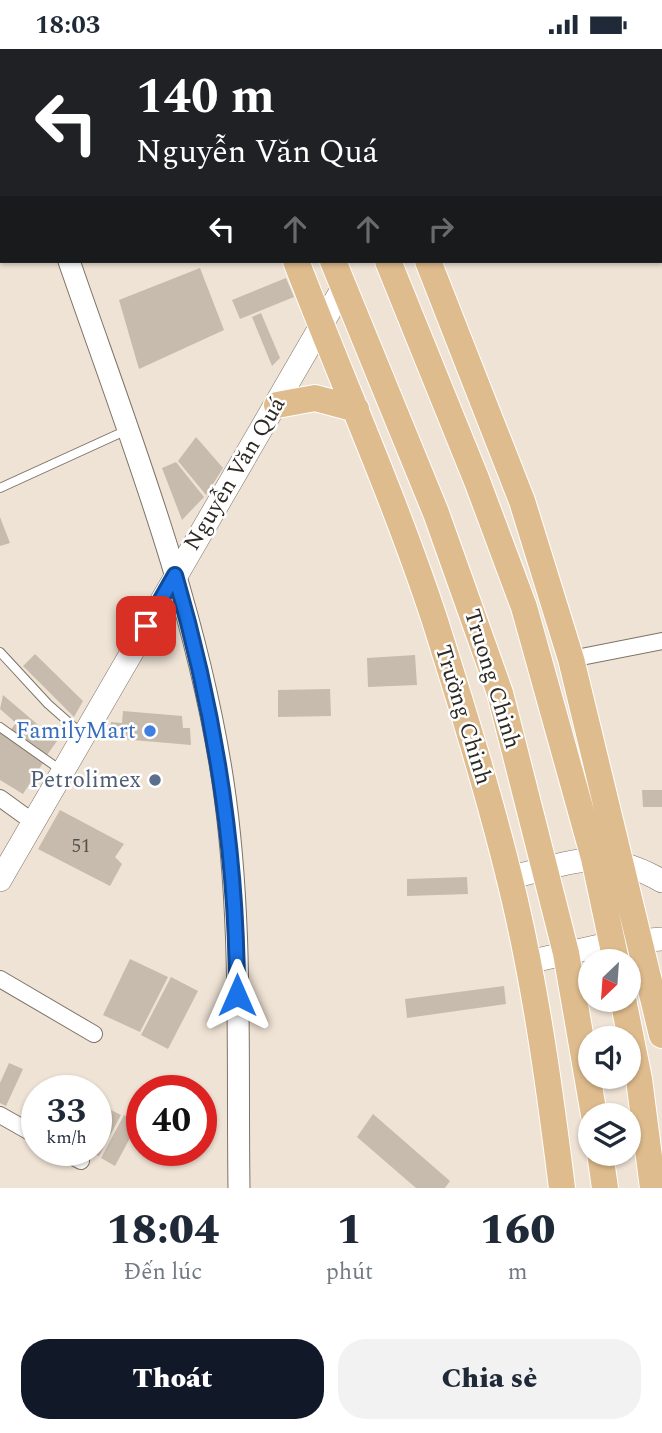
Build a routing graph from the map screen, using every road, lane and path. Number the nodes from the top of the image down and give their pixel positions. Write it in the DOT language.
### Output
graph roads {
  1 [pos="70,263"];
  2 [pos="297,263"];
  3 [pos="334,263"];
  4 [pos="389,263"];
  5 [pos="429,263"];
  6 [pos="344,286"];
  7 [pos="321,327"];
  8 [pos="277,405"];
  9 [pos="356,409"];
  10 [pos="127,430"];
  11 [pos="0,488"];
  12 [pos="175,575"];
  13 [pos="662,641"];
  14 [pos="0,652"];
  15 [pos="571,659"];
  16 [pos="540,666"];
  17 [pos="0,727"];
  18 [pos="83,734"];
  19 [pos="62,771"];
  20 [pos="0,798"];
  21 [pos="33,822"];
  22 [pos="606,860"];
  23 [pos="546,869"];
  24 [pos="509,878"];
  25 [pos="0,880"];
  26 [pos="662,881"];
  27 [pos="650,939"];
  28 [pos="614,949"];
  29 [pos="622,949"];
  30 [pos="566,953"];
  31 [pos="578,953"];
  32 [pos="528,963"];
  33 [pos="0,979"];
  34 [pos="626,1012"];
  35 [pos="94,1034"];
  36 [pos="662,1035"];
  37 [pos="592,1103"];
  38 [pos="0,1115"];
  39 [pos="21,1127"];
  40 [pos="602,1166"];
  41 [pos="239,1188"];
  42 [pos="562,1188"];
  43 [pos="605,1188"];
  44 [pos="653,1188"];
  1 -- 10 [label="street"];
  2 -- 7 [label="main road, Trường Chinh"];
  3 -- 6 [label="main road, Truong Chinh"];
  4 -- 16 [label="main road"];
  5 -- 15 [label="main road"];
  6 -- 7 [label="main road, Nguyễn Văn Quá"];
  6 -- 23 [label="main road, Truong Chinh"];
  7 -- 8 [label="main road, Nguyễn Văn Quá"];
  7 -- 9 [label="main road, Trường Chinh"];
  8 -- 9 [label="main road"];
  8 -- 12 [label="main road, Nguyễn Văn Quá"];
  9 -- 24 [label="main road, Trường Chinh"];
  10 -- 11 [label="lane"];
  10 -- 12 [label="street"];
  12 -- 18 [label="main road, Nguyễn Văn Quá"];
  12 -- 41 [label="street"];
  13 -- 15 [label="street"];
  14 -- 18 [label="lane"];
  15 -- 16 [label="main road"];
  15 -- 22 [label="main road"];
  16 -- 22 [label="main road"];
  17 -- 19 [label="lane"];
  18 -- 19 [label="main road, Nguyễn Văn Quá"];
  19 -- 21 [label="main road, Nguyễn Văn Quá"];
  20 -- 21 [label="street"];
  21 -- 25 [label="main road, Nguyễn Văn Quá"];
  22 -- 23 [label="main road"];
  22 -- 26 [label="main road"];
  22 -- 27 [label="main road"];
  22 -- 28 [label="main road"];
  23 -- 24 [label="main road"];
  23 -- 30 [label="main road, Truong Chinh"];
  24 -- 32 [label="main road, Trường Chinh"];
  27 -- 29 [label="main road"];
  27 -- 36 [label="main road"];
  30 -- 31 [label="main road"];
  30 -- 32 [label="main road"];
  30 -- 37 [label="main road, Truong Chinh"];
  32 -- 42 [label="main road, Trường Chinh"];
  33 -- 35 [label="street"];
  34 -- 44 [label="main road"];
  38 -- 39 [label="street"];
  40 -- 43 [label="main road"];
}
